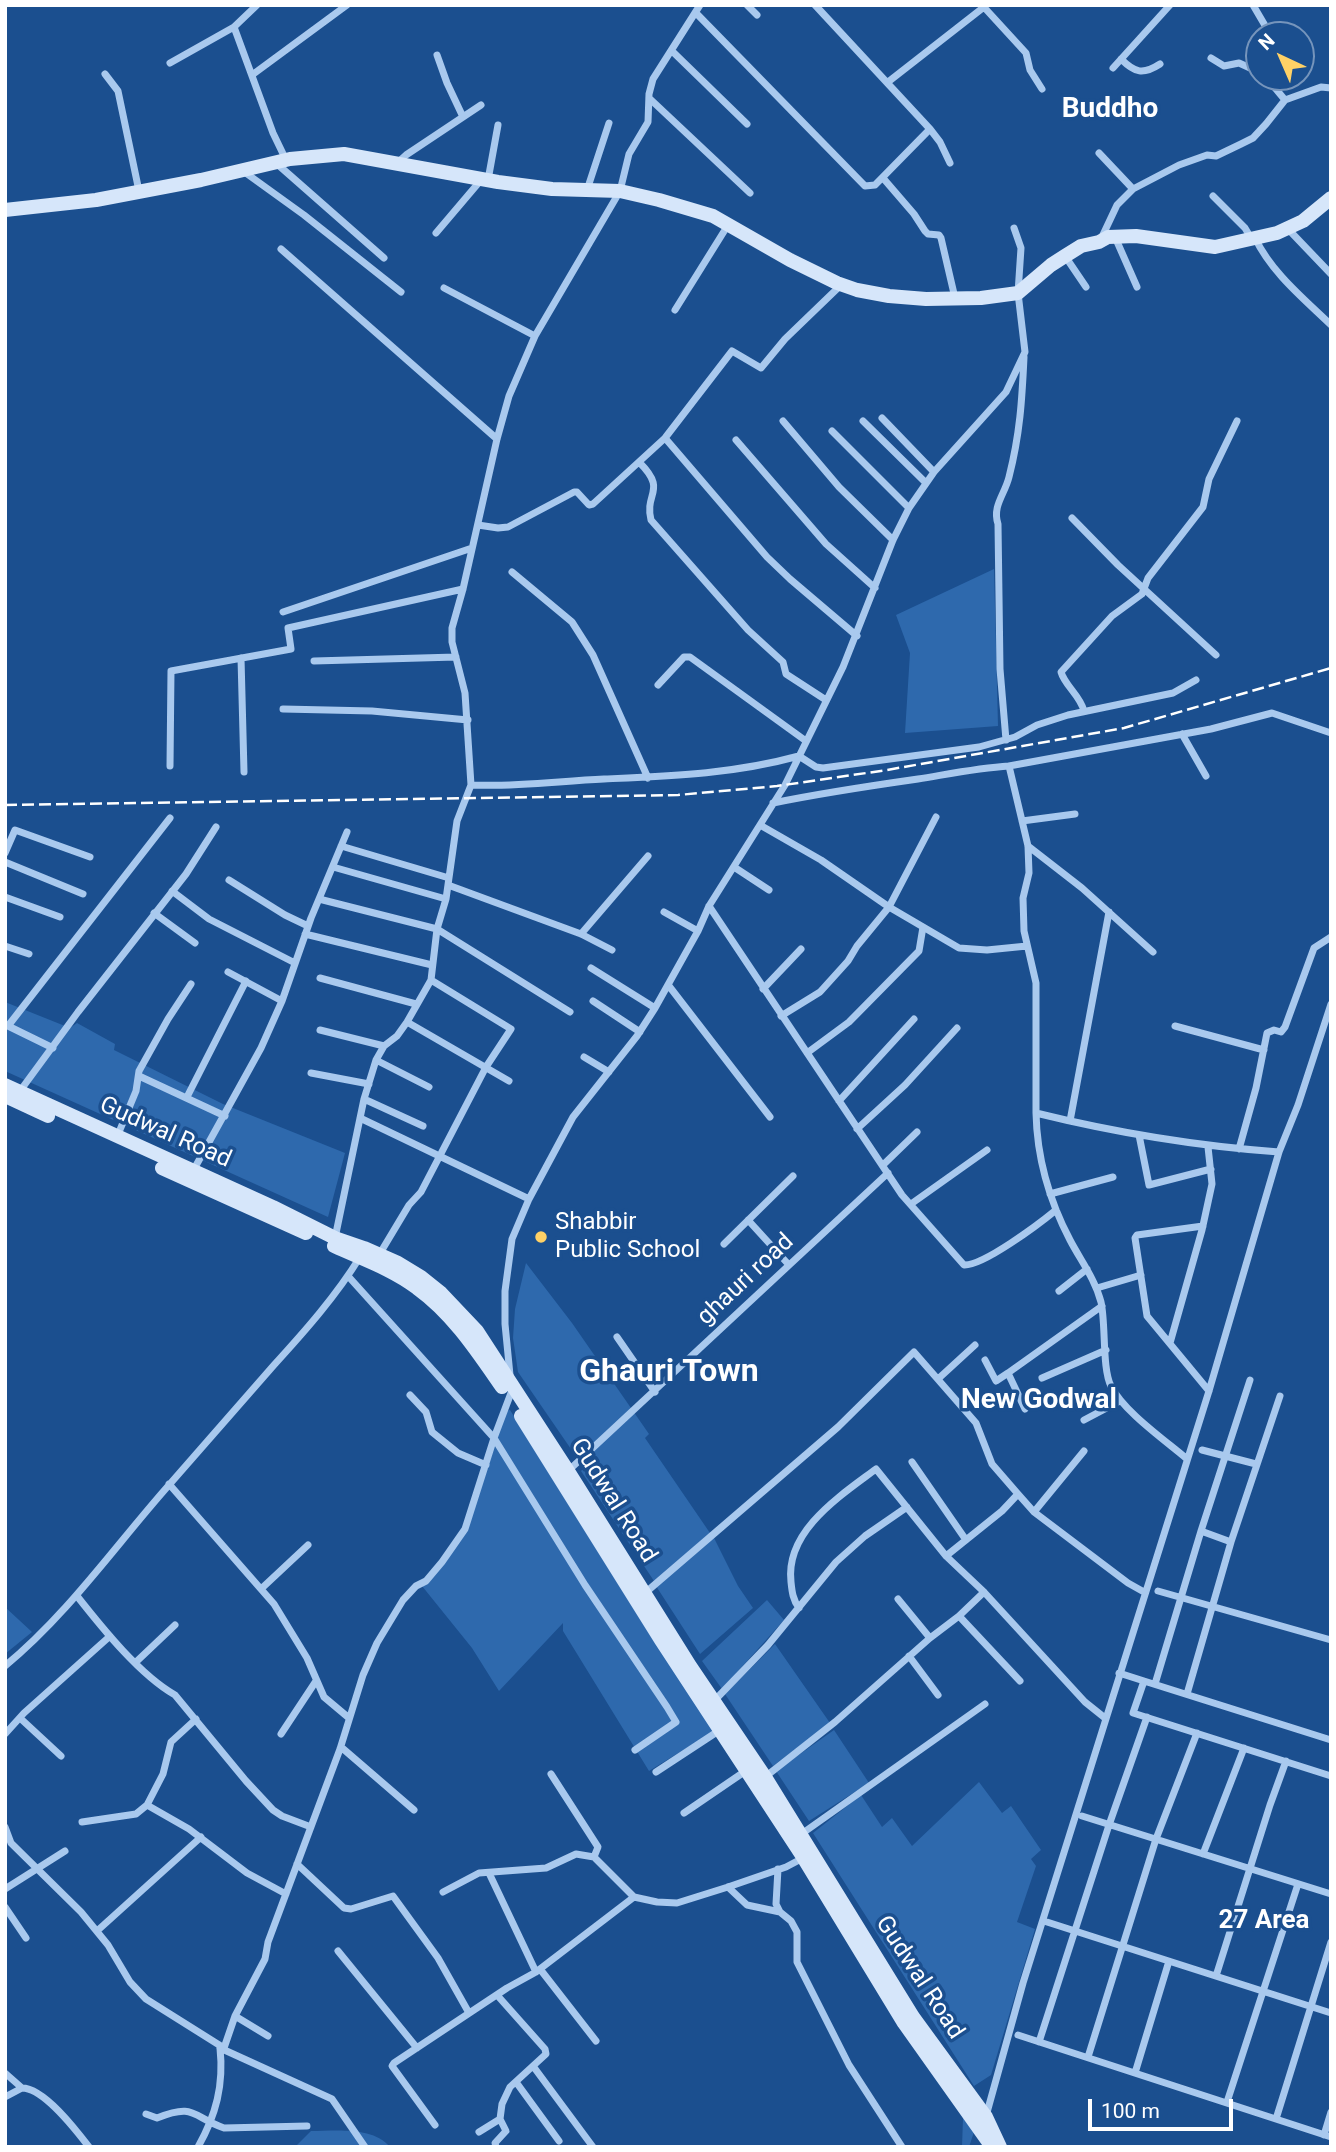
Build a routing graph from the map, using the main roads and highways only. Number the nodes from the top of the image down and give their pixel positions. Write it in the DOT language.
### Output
graph roads {
  1 [pos="1331,198"];
  2 [pos="5,210"];
  3 [pos="5,1085"];
  4 [pos="13,1094"];
  5 [pos="362,1253"];
  6 [pos="511,1391"];
  7 [pos="797,1837"];
  8 [pos="986,2117"];
  9 [pos="981,2140"];
  10 [pos="992,2147"];
  11 [pos="1000,2147"];
  1 -- 2 [label="main road"];
  3 -- 4 [label="main road, Gudwal Road"];
  4 -- 5 [label="main road, Gudwal Road"];
  4 -- 5 [label="main road, Gudwal Road"];
  5 -- 6 [label="main road, Gudwal Road"];
  5 -- 6 [label="main road, Gudwal Road"];
  6 -- 7 [label="main road, Gudwal Road"];
  6 -- 7 [label="main road, Gudwal Road"];
  7 -- 8 [label="main road, Gudwal Road"];
  7 -- 9 [label="main road, Gudwal Road"];
  8 -- 9 [label="main road"];
  8 -- 11 [label="main road, Gudwal Road"];
  9 -- 10 [label="main road, Gudwal Road"];
}
